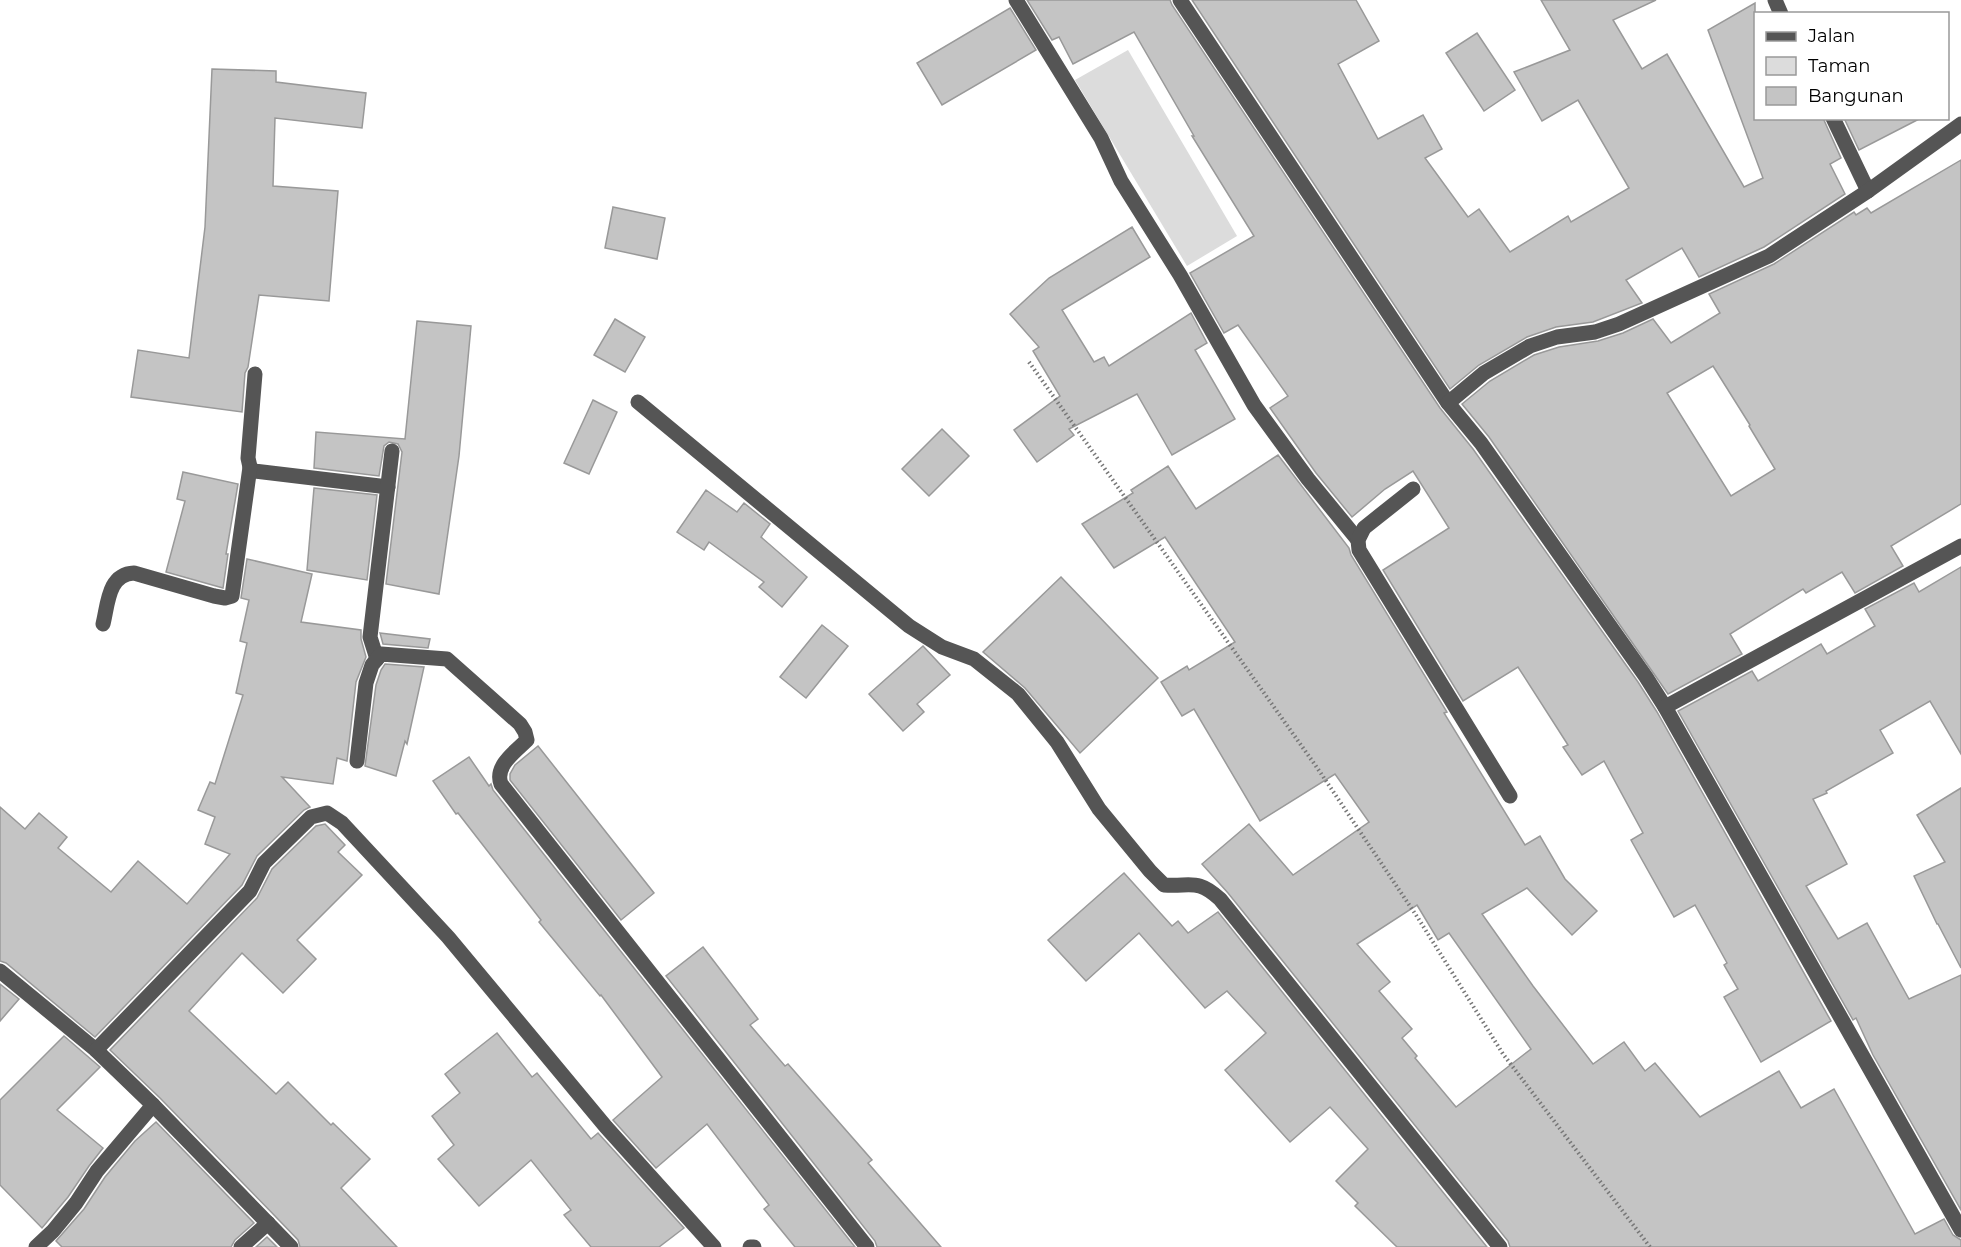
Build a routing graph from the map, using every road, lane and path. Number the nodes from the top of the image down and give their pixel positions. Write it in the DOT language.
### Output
graph roads {
  1 [pos="1016,0"];
  2 [pos="1180,0"];
  3 [pos="1834,120"];
  4 [pos="1961,124"];
  5 [pos="1868,191"];
  6 [pos="1029,362"];
  7 [pos="255,374"];
  8 [pos="638,402"];
  9 [pos="1448,403"];
  10 [pos="392,451"];
  11 [pos="250,467"];
  12 [pos="388,487"];
  13 [pos="1413,489"];
  14 [pos="1358,540"];
  15 [pos="1961,546"];
  16 [pos="102,624"];
  17 [pos="377,659"];
  18 [pos="1665,707"];
  19 [pos="357,761"];
  20 [pos="1510,796"];
  21 [pos="0,971"];
  22 [pos="96,1050"];
  23 [pos="153,1105"];
  24 [pos="268,1223"];
  25 [pos="1961,1230"];
  26 [pos="36,1247"];
  27 [pos="241,1247"];
  28 [pos="291,1247"];
  29 [pos="714,1247"];
  30 [pos="867,1247"];
  31 [pos="1500,1247"];
  32 [pos="1650,1247"];
  1 -- 14 [label="street"];
  2 -- 9 [label="street"];
  3 -- 5 [label="street"];
  4 -- 5 [label="street"];
  5 -- 9 [label="street"];
  6 -- 32 [label="path"];
  7 -- 11 [label="street"];
  8 -- 31 [label="street"];
  9 -- 18 [label="street"];
  10 -- 12 [label="street"];
  11 -- 12 [label="street"];
  11 -- 16 [label="street"];
  12 -- 17 [label="street"];
  13 -- 14 [label="street"];
  14 -- 20 [label="street"];
  15 -- 18 [label="street"];
  17 -- 19 [label="street"];
  17 -- 30 [label="street"];
  18 -- 25 [label="street"];
  21 -- 22 [label="street"];
  22 -- 23 [label="street"];
  22 -- 29 [label="street"];
  23 -- 24 [label="street"];
  23 -- 26 [label="street"];
  24 -- 27 [label="street"];
  24 -- 28 [label="street"];
}
